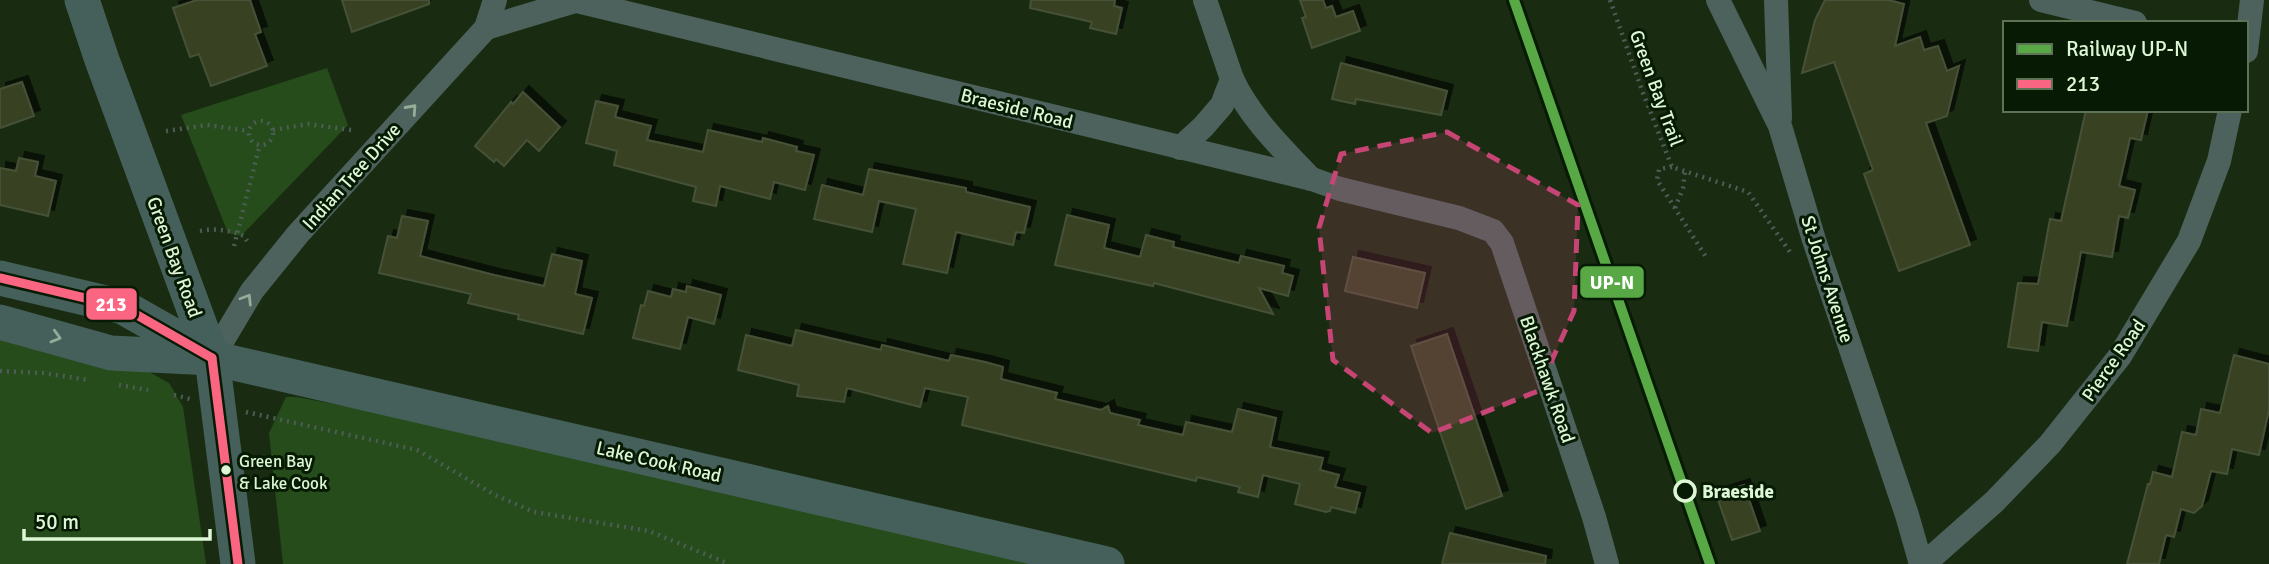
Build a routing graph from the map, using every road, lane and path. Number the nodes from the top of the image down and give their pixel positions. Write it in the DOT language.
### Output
graph roads {
  1 [pos="82,0"];
  2 [pos="495,0"];
  3 [pos="574,0"];
  4 [pos="1205,0"];
  5 [pos="1611,0"];
  6 [pos="1718,0"];
  7 [pos="1776,0"];
  8 [pos="2041,0"];
  9 [pos="2252,0"];
  10 [pos="2127,21"];
  11 [pos="486,28"];
  12 [pos="2248,33"];
  13 [pos="2248,50"];
  14 [pos="2269,54"];
  15 [pos="1231,79"];
  16 [pos="2230,112"];
  17 [pos="1780,126"];
  18 [pos="273,130"];
  19 [pos="351,130"];
  20 [pos="166,131"];
  21 [pos="249,131"];
  22 [pos="260,144"];
  23 [pos="1180,148"];
  24 [pos="1671,167"];
  25 [pos="1685,172"];
  26 [pos="1312,179"];
  27 [pos="1675,208"];
  28 [pos="1459,218"];
  29 [pos="200,231"];
  30 [pos="237,233"];
  31 [pos="247,240"];
  32 [pos="234,246"];
  33 [pos="1786,246"];
  34 [pos="1706,257"];
  35 [pos="0,278"];
  36 [pos="0,321"];
  37 [pos="212,358"];
  38 [pos="0,371"];
  39 [pos="98,382"];
  40 [pos="110,384"];
  41 [pos="148,390"];
  42 [pos="269,417"];
  43 [pos="238,564"];
  44 [pos="729,564"];
  45 [pos="1107,564"];
  46 [pos="1607,564"];
  47 [pos="1922,564"];
  1 -- 37 [label="main road, Green Bay Road"];
  2 -- 11 [label="street, Indian Tree Drive"];
  3 -- 11 [label="street, Braeside Road"];
  3 -- 23 [label="street, Braeside Road"];
  4 -- 15 [label="street"];
  5 -- 24 [label="path, Green Bay Trail"];
  6 -- 17 [label="street, St Johns Avenue"];
  7 -- 17 [label="street"];
  8 -- 10 [label="street"];
  9 -- 12 [label="street"];
  37 -- 11 [label="street, Indian Tree Drive, one-way"];
  13 -- 14 [label="street"];
  15 -- 23 [label="street"];
  15 -- 26 [label="street"];
  16 -- 47 [label="street, Pierce Road"];
  17 -- 47 [label="street, St Johns Avenue"];
  18 -- 19 [label="path"];
  18 -- 21 [label="path"];
  18 -- 22 [label="path"];
  20 -- 21 [label="path"];
  21 -- 22 [label="path"];
  22 -- 30 [label="path"];
  23 -- 26 [label="street, Braeside Road"];
  24 -- 25 [label="path, Green Bay Trail"];
  24 -- 27 [label="path"];
  25 -- 27 [label="path"];
  25 -- 33 [label="path, Green Bay Trail"];
  26 -- 28 [label="street, Braeside Road"];
  27 -- 34 [label="path"];
  28 -- 46 [label="street, Blackhawk Road"];
  29 -- 30 [label="path"];
  30 -- 31 [label="path"];
  30 -- 32 [label="path"];
  35 -- 37 [label="main road, Lake Cook Road"];
  36 -- 37 [label="main road, Lake Cook Road, one-way"];
  37 -- 43 [label="main road, Green Bay Road"];
  37 -- 45 [label="main road, Lake Cook Road"];
  38 -- 39 [label="path"];
  40 -- 41 [label="path"];
  42 -- 44 [label="path"];
}
